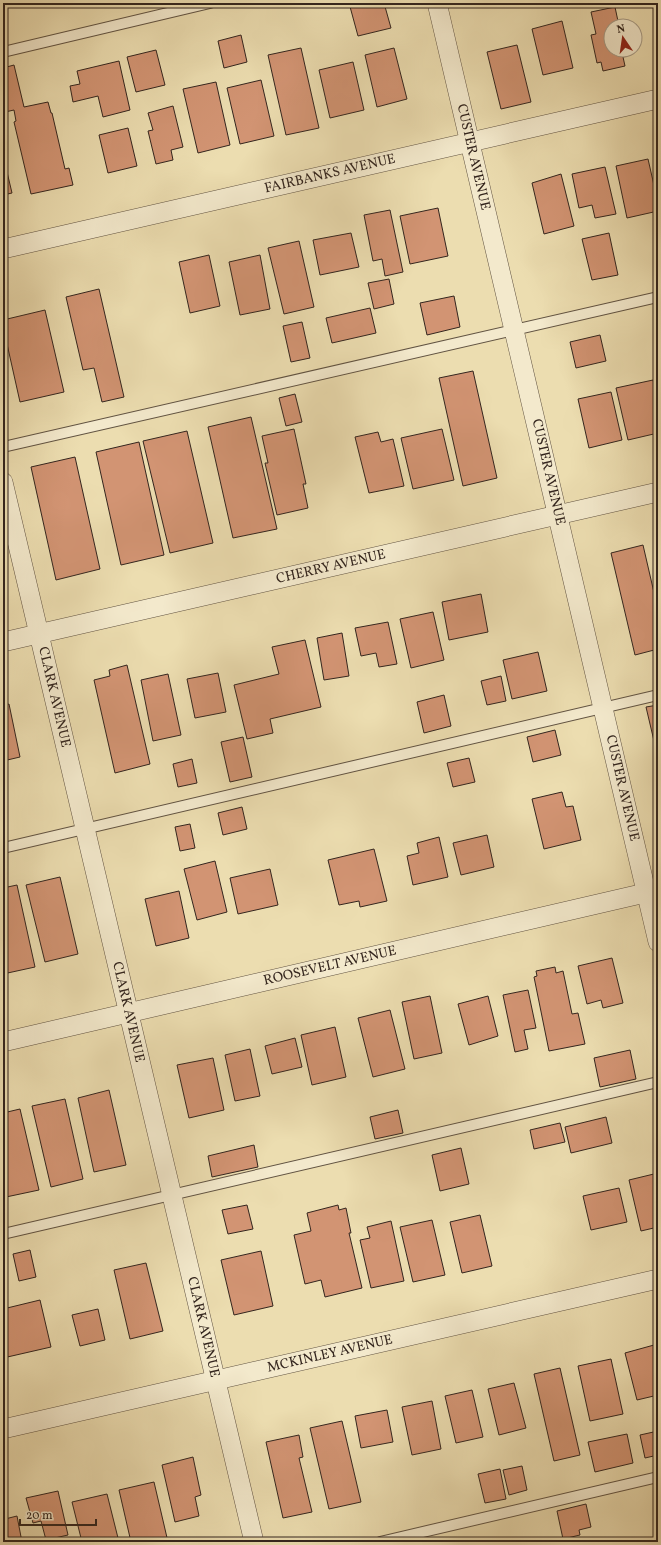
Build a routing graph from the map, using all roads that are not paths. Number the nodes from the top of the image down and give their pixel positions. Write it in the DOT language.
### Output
graph roads {
  1 [pos="210,3"];
  2 [pos="437,3"];
  3 [pos="3,52"];
  4 [pos="658,99"];
  5 [pos="469,142"];
  6 [pos="3,249"];
  7 [pos="658,298"];
  8 [pos="514,330"];
  9 [pos="3,447"];
  10 [pos="3,482"];
  11 [pos="658,492"];
  12 [pos="558,515"];
  13 [pos="39,634"];
  14 [pos="3,642"];
  15 [pos="658,694"];
  16 [pos="603,707"];
  17 [pos="85,829"];
  18 [pos="3,848"];
  19 [pos="652,891"];
  20 [pos="658,942"];
  21 [pos="129,1013"];
  22 [pos="3,1042"];
  23 [pos="658,1082"];
  24 [pos="172,1195"];
  25 [pos="3,1234"];
  26 [pos="658,1279"];
  27 [pos="216,1380"];
  28 [pos="3,1428"];
  29 [pos="658,1477"];
  30 [pos="254,1542"];
  31 [pos="380,1542"];
  1 -- 3 [label="lane"];
  2 -- 5 [label="street, CUSTER AVENUE"];
  4 -- 5 [label="street, FAIRBANKS AVENUE"];
  5 -- 6 [label="street, FAIRBANKS AVENUE"];
  5 -- 8 [label="street, CUSTER AVENUE"];
  7 -- 8 [label="lane"];
  8 -- 9 [label="lane"];
  8 -- 12 [label="street, CUSTER AVENUE"];
  10 -- 13 [label="street, CLARK AVENUE"];
  11 -- 12 [label="street, CHERRY AVENUE"];
  12 -- 13 [label="street, CHERRY AVENUE"];
  12 -- 16 [label="street, CUSTER AVENUE"];
  13 -- 14 [label="street, CHERRY AVENUE"];
  13 -- 17 [label="street, CLARK AVENUE"];
  15 -- 16 [label="lane"];
  16 -- 17 [label="lane"];
  16 -- 19 [label="street, CUSTER AVENUE"];
  17 -- 18 [label="lane"];
  17 -- 21 [label="street, CLARK AVENUE"];
  19 -- 20 [label="street, CUSTER AVENUE"];
  19 -- 21 [label="street, ROOSEVELT AVENUE"];
  21 -- 22 [label="street, ROOSEVELT AVENUE"];
  21 -- 24 [label="street, CLARK AVENUE"];
  23 -- 24 [label="lane"];
  24 -- 25 [label="lane"];
  24 -- 27 [label="street, CLARK AVENUE"];
  26 -- 27 [label="street, MCKINLEY AVENUE"];
  27 -- 28 [label="street, MCKINLEY AVENUE"];
  27 -- 30 [label="street, CLARK AVENUE"];
  29 -- 31 [label="lane"];
}
